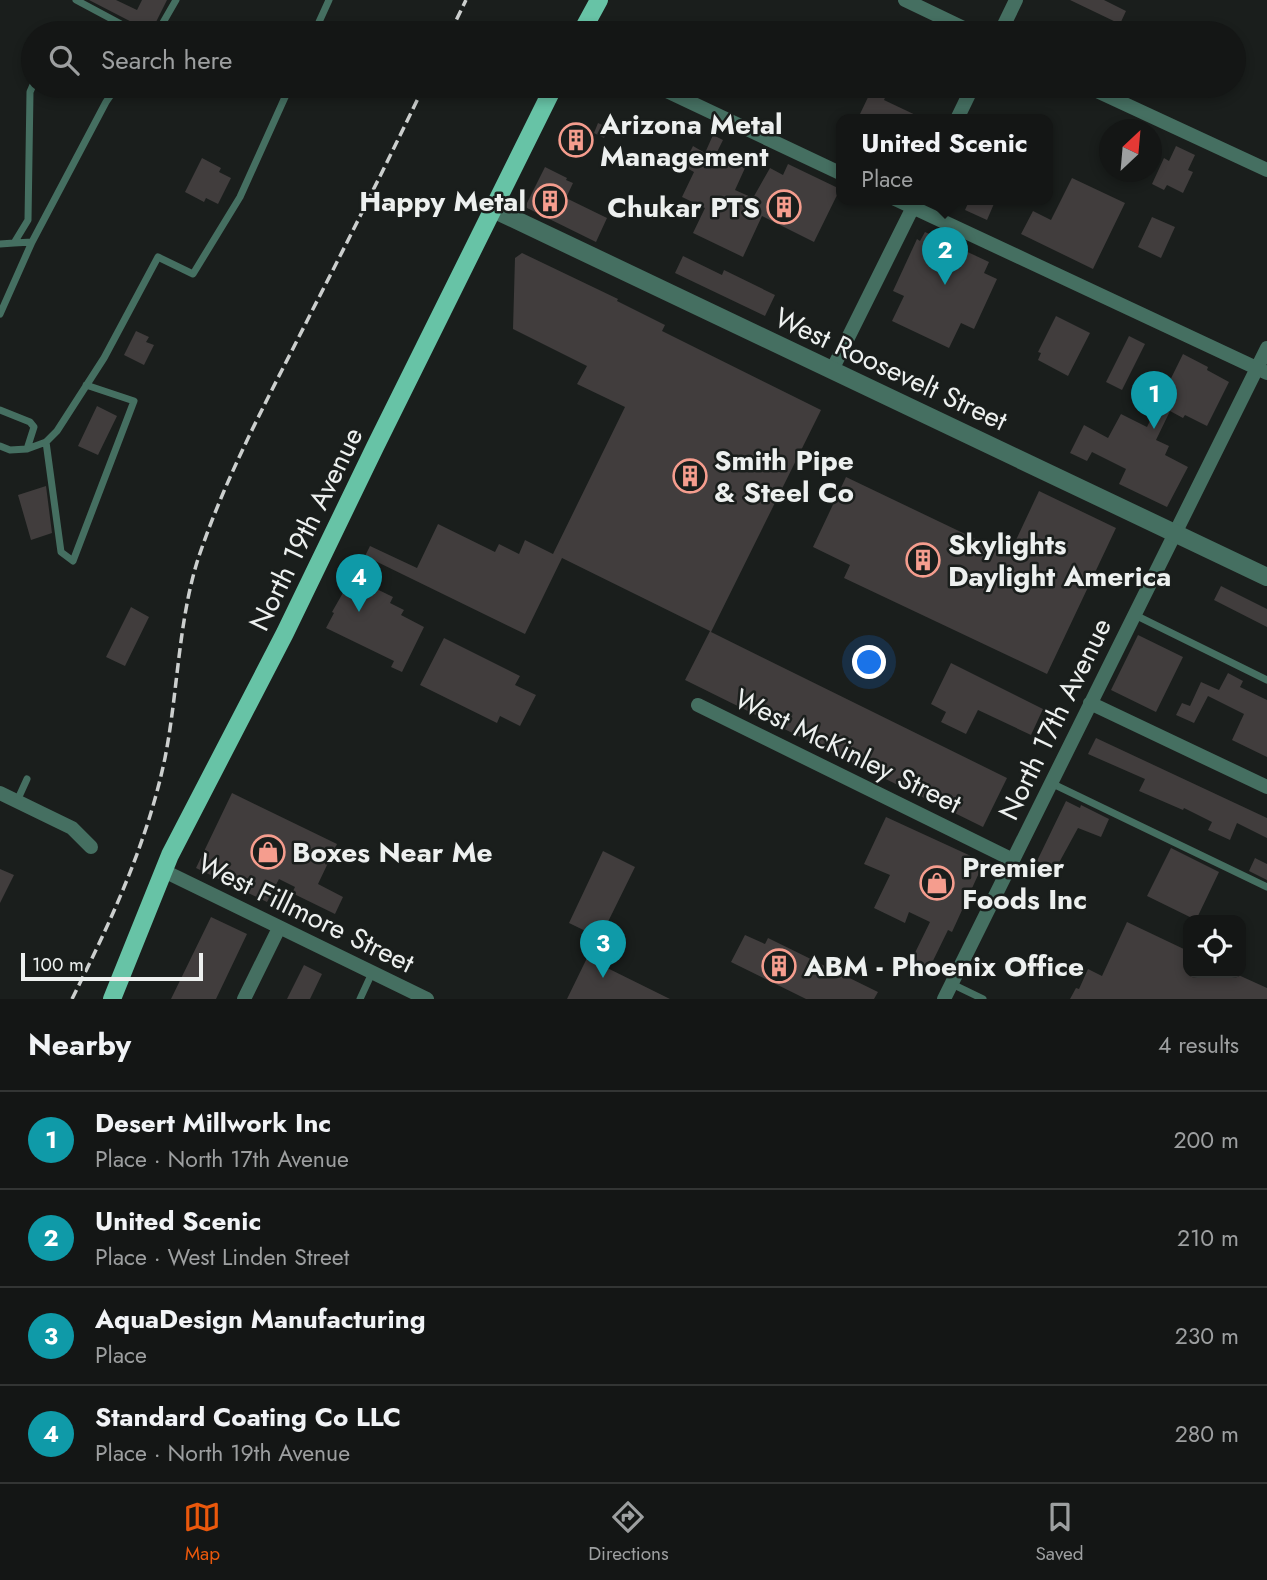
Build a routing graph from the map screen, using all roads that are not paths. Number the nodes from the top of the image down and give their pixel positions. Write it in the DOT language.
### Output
graph roads {
  1 [pos="76,0"];
  2 [pos="176,0"];
  3 [pos="329,0"];
  4 [pos="599,0"];
  5 [pos="905,0"];
  6 [pos="1016,0"];
  7 [pos="115,21"];
  8 [pos="164,21"];
  9 [pos="319,21"];
  10 [pos="588,21"];
  11 [pos="949,21"];
  12 [pos="1006,21"];
  13 [pos="30,98"];
  14 [pos="109,98"];
  15 [pos="285,98"];
  16 [pos="548,98"];
  17 [pos="681,98"];
  18 [pos="968,98"];
  19 [pos="1112,98"];
  20 [pos="960,114"];
  21 [pos="1267,170"];
  22 [pos="836,171"];
  23 [pos="914,205"];
  24 [pos="919,205"];
  25 [pos="493,209"];
  26 [pos="32,242"];
  27 [pos="14,243"];
  28 [pos="0,244"];
  29 [pos="0,314"];
  30 [pos="1267,348"];
  31 [pos="832,370"];
  32 [pos="1262,370"];
  33 [pos="86,385"];
  34 [pos="0,410"];
  35 [pos="46,442"];
  36 [pos="0,446"];
  37 [pos="27,449"];
  38 [pos="1174,532"];
  39 [pos="1267,577"];
  40 [pos="1133,614"];
  41 [pos="1267,680"];
  42 [pos="1090,703"];
  43 [pos="698,705"];
  44 [pos="27,779"];
  45 [pos="1051,783"];
  46 [pos="1267,787"];
  47 [pos="0,793"];
  48 [pos="17,801"];
  49 [pos="91,847"];
  50 [pos="1013,860"];
  51 [pos="164,871"];
  52 [pos="1267,887"];
  53 [pos="279,928"];
  54 [pos="373,973"];
  55 [pos="952,984"];
  56 [pos="111,999"];
  57 [pos="244,999"];
  58 [pos="360,999"];
  59 [pos="428,999"];
  60 [pos="944,999"];
  61 [pos="982,999"];
  1 -- 7 [label="lane"];
  2 -- 8 [label="lane"];
  3 -- 9 [label="lane"];
  4 -- 10 [label="main road"];
  5 -- 11 [label="street"];
  6 -- 12 [label="street"];
  13 -- 27 [label="lane"];
  14 -- 26 [label="lane"];
  15 -- 33 [label="lane"];
  16 -- 25 [label="main road, North 19th Avenue"];
  17 -- 22 [label="street"];
  18 -- 20 [label="street"];
  19 -- 21 [label="street"];
  23 -- 31 [label="street"];
  24 -- 32 [label="street"];
  25 -- 31 [label="street, West Roosevelt Street"];
  25 -- 51 [label="main road, North 19th Avenue"];
  26 -- 27 [label="lane"];
  26 -- 29 [label="lane"];
  27 -- 28 [label="lane"];
  30 -- 32 [label="street, North 17th Avenue"];
  31 -- 38 [label="street, West Roosevelt Street"];
  32 -- 38 [label="street, North 17th Avenue"];
  33 -- 35 [label="lane"];
  33 -- 35 [label="lane"];
  34 -- 37 [label="lane"];
  35 -- 37 [label="lane"];
  36 -- 37 [label="lane"];
  38 -- 39 [label="street, West Roosevelt Street"];
  38 -- 40 [label="street, North 17th Avenue"];
  40 -- 41 [label="lane"];
  40 -- 42 [label="street, North 17th Avenue"];
  42 -- 45 [label="street, North 17th Avenue"];
  42 -- 46 [label="street"];
  43 -- 50 [label="street, West McKinley Street"];
  44 -- 48 [label="lane"];
  45 -- 50 [label="street, North 17th Avenue"];
  45 -- 52 [label="lane"];
  47 -- 48 [label="street"];
  48 -- 49 [label="street"];
  50 -- 55 [label="street, North 17th Avenue"];
  51 -- 53 [label="street, West Fillmore Street"];
  51 -- 56 [label="main road, North 19th Avenue"];
  53 -- 54 [label="street, West Fillmore Street"];
  53 -- 57 [label="street"];
  54 -- 58 [label="lane"];
  54 -- 59 [label="street, West Fillmore Street"];
  55 -- 60 [label="street, North 17th Avenue"];
  55 -- 61 [label="lane"];
}
